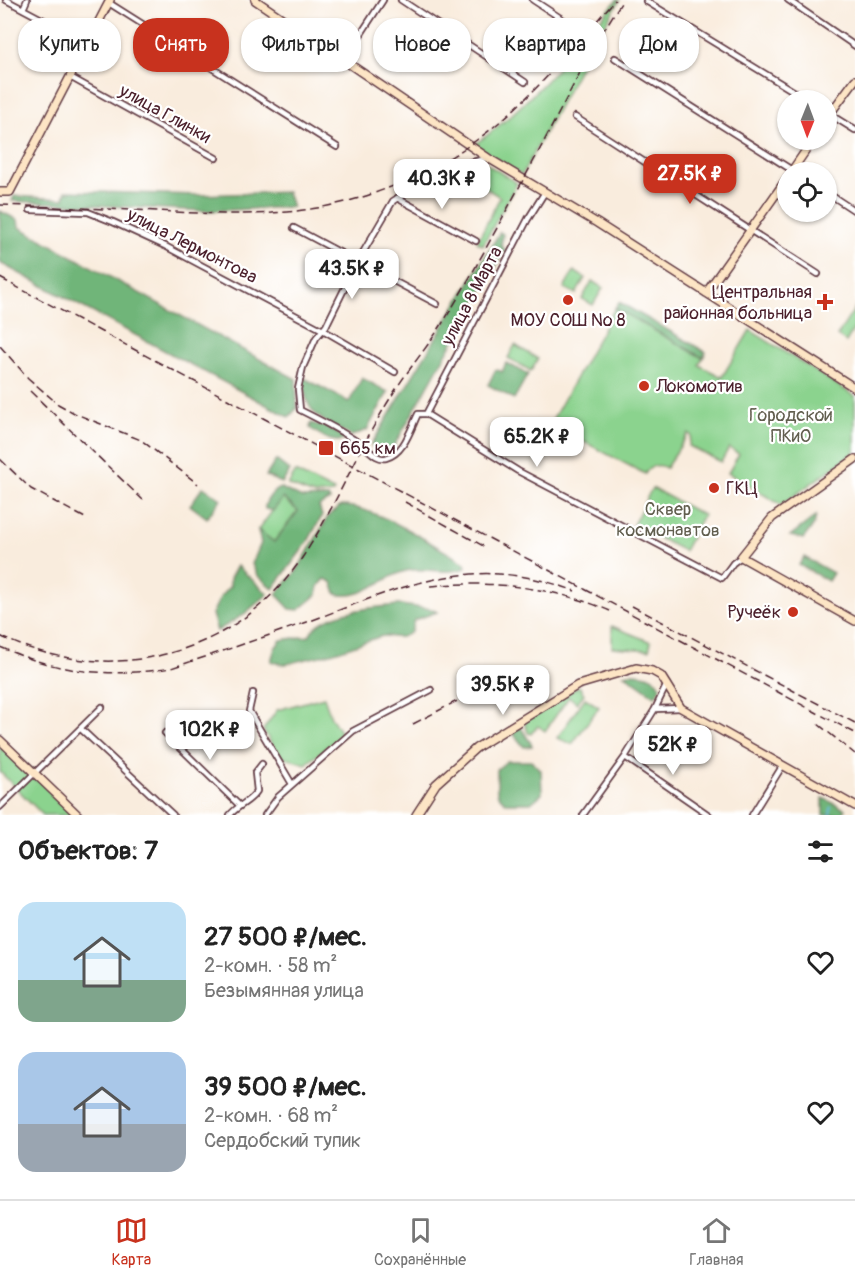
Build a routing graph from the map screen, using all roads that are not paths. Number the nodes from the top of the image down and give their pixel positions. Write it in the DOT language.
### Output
graph roads {
  1 [pos="6,0"];
  2 [pos="27,0"];
  3 [pos="255,0"];
  4 [pos="383,0"];
  5 [pos="401,0"];
  6 [pos="533,0"];
  7 [pos="646,0"];
  8 [pos="788,0"];
  9 [pos="110,1"];
  10 [pos="23,9"];
  11 [pos="40,18"];
  12 [pos="101,18"];
  13 [pos="282,18"];
  14 [pos="560,18"];
  15 [pos="361,34"];
  16 [pos="855,46"];
  17 [pos="615,58"];
  18 [pos="72,72"];
  19 [pos="361,72"];
  20 [pos="70,76"];
  21 [pos="855,80"];
  22 [pos="525,82"];
  23 [pos="791,90"];
  24 [pos="837,103"];
  25 [pos="575,117"];
  26 [pos="837,120"];
  27 [pos="855,130"];
  28 [pos="337,147"];
  29 [pos="216,158"];
  30 [pos="488,158"];
  31 [pos="777,164"];
  32 [pos="2,192"];
  33 [pos="545,192"];
  34 [pos="777,192"];
  35 [pos="397,198"];
  36 [pos="837,199"];
  37 [pos="30,210"];
  38 [pos="855,211"];
  39 [pos="294,228"];
  40 [pos="750,230"];
  41 [pos="476,241"];
  42 [pos="358,261"];
  43 [pos="818,274"];
  44 [pos="706,292"];
  45 [pos="437,304"];
  46 [pos="323,330"];
  47 [pos="395,372"];
  48 [pos="855,388"];
  49 [pos="426,414"];
  50 [pos="855,459"];
  51 [pos="741,557"];
  52 [pos="855,621"];
  53 [pos="667,684"];
  54 [pos="431,690"];
  55 [pos="253,693"];
  56 [pos="102,707"];
  57 [pos="681,708"];
  58 [pos="655,709"];
  59 [pos="81,729"];
  60 [pos="165,733"];
  61 [pos="0,740"];
  62 [pos="625,757"];
  63 [pos="262,764"];
  64 [pos="783,765"];
  65 [pos="34,772"];
  66 [pos="292,784"];
  67 [pos="239,805"];
  68 [pos="855,806"];
  69 [pos="0,807"];
  70 [pos="78,815"];
  71 [pos="173,815"];
  72 [pos="230,815"];
  73 [pos="265,815"];
  74 [pos="416,815"];
  75 [pos="583,815"];
  76 [pos="709,815"];
  77 [pos="752,815"];
  1 -- 10 [label="street"];
  2 -- 10 [label="street"];
  3 -- 13 [label="street"];
  4 -- 15 [label="street"];
  5 -- 22 [label="street"];
  6 -- 14 [label="street"];
  7 -- 23 [label="street"];
  8 -- 16 [label="street"];
  9 -- 12 [label="street"];
  9 -- 28 [label="street"];
  10 -- 11 [label="street"];
  17 -- 31 [label="street"];
  18 -- 20 [label="street"];
  19 -- 30 [label="street"];
  20 -- 29 [label="street, улица Глинки"];
  20 -- 32 [label="street"];
  21 -- 24 [label="street"];
  25 -- 40 [label="street"];
  26 -- 27 [label="street"];
  30 -- 33 [label="street"];
  30 -- 35 [label="street"];
  33 -- 44 [label="street"];
  33 -- 49 [label="street, улица 8 Марта"];
  34 -- 40 [label="street"];
  35 -- 41 [label="street"];
  35 -- 42 [label="street"];
  36 -- 38 [label="street"];
  37 -- 46 [label="street, улица Лермонтова"];
  39 -- 42 [label="street"];
  40 -- 43 [label="street"];
  40 -- 44 [label="street"];
  42 -- 45 [label="street"];
  42 -- 46 [label="street"];
  44 -- 48 [label="street"];
  46 -- 47 [label="street, улица Лермонтова"];
  46 -- 49 [label="street, улица 8 Марта"];
  49 -- 51 [label="street"];
  50 -- 51 [label="street"];
  51 -- 52 [label="street"];
  53 -- 57 [label="street"];
  53 -- 58 [label="street"];
  53 -- 74 [label="street"];
  54 -- 66 [label="street"];
  55 -- 66 [label="street"];
  56 -- 59 [label="street"];
  57 -- 58 [label="street"];
  57 -- 64 [label="street"];
  58 -- 62 [label="street"];
  59 -- 65 [label="street"];
  59 -- 71 [label="street"];
  60 -- 67 [label="street"];
  61 -- 65 [label="street"];
  62 -- 75 [label="street"];
  62 -- 76 [label="street"];
  63 -- 67 [label="street"];
  64 -- 68 [label="street"];
  64 -- 77 [label="street"];
  65 -- 69 [label="street"];
  65 -- 70 [label="street"];
  66 -- 73 [label="street"];
  67 -- 72 [label="street"];
}
